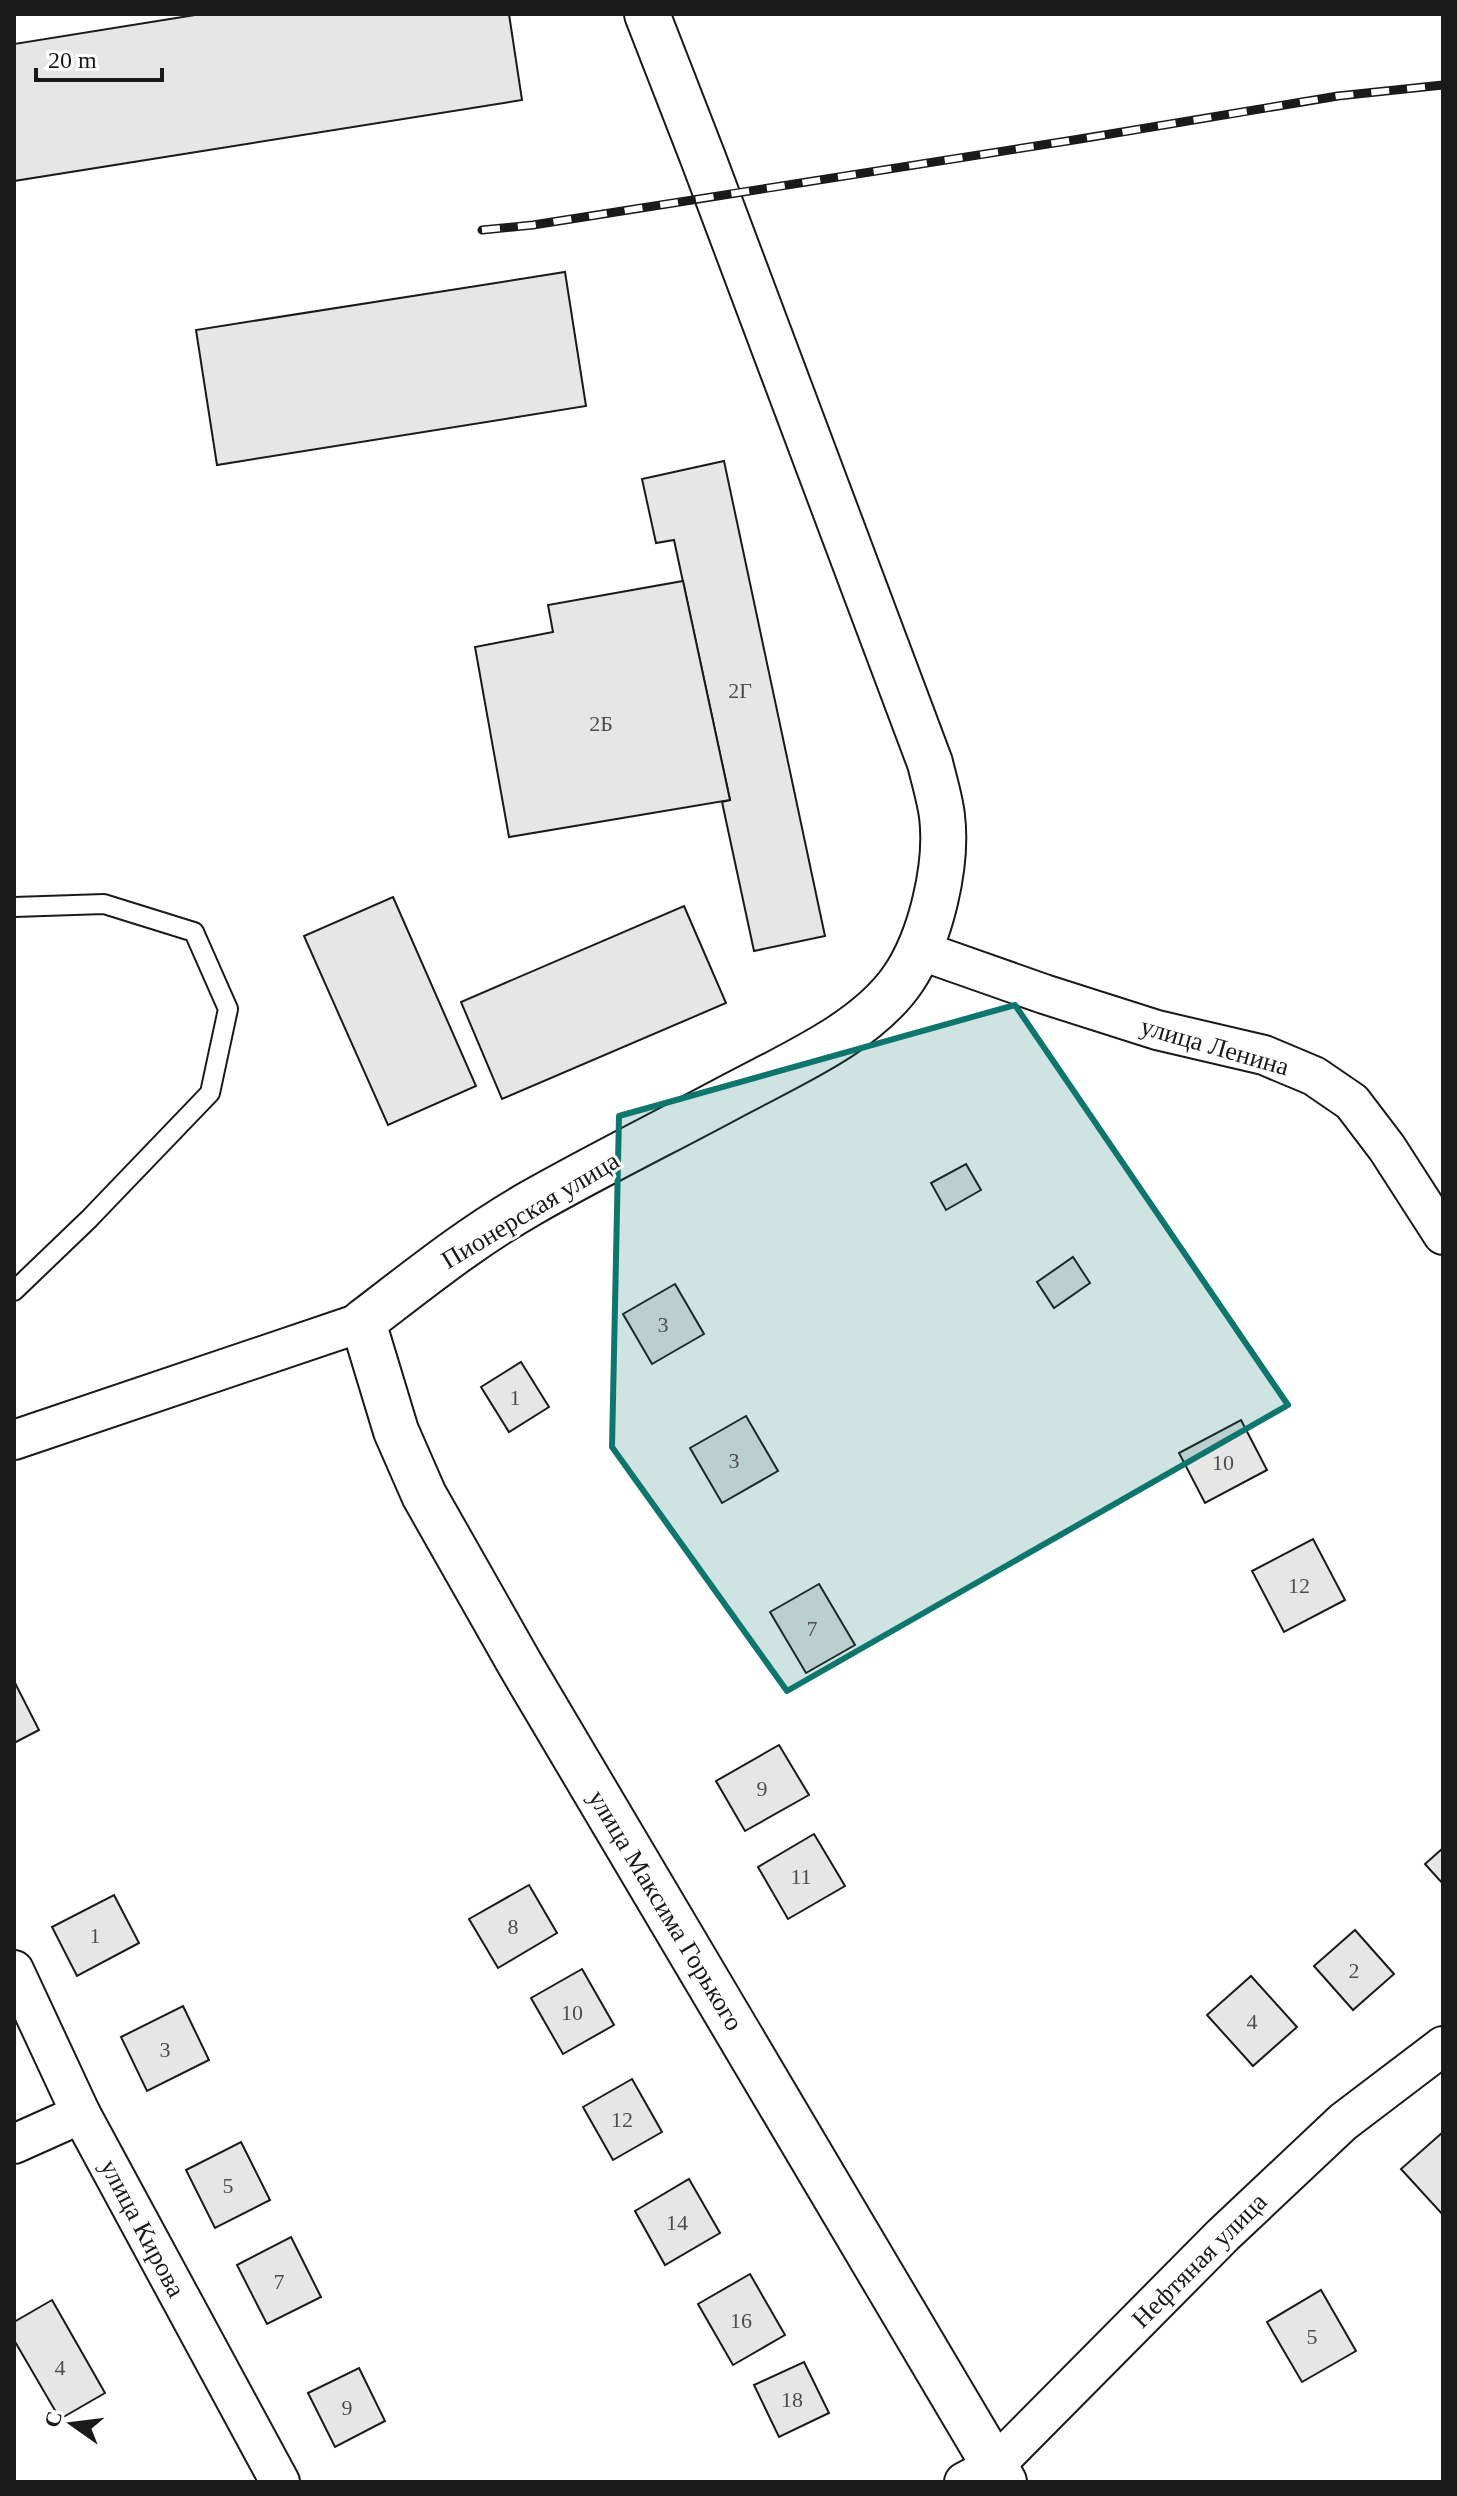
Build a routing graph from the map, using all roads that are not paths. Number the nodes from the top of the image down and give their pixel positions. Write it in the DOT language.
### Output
graph roads {
  1 [pos="647,14"];
  2 [pos="14,907"];
  3 [pos="919,950"];
  4 [pos="1443,1235"];
  5 [pos="14,1291"];
  6 [pos="363,1322"];
  7 [pos="14,1440"];
  8 [pos="14,1970"];
  9 [pos="1443,2046"];
  10 [pos="81,2114"];
  11 [pos="14,2144"];
  12 [pos="987,2477"];
  13 [pos="280,2482"];
  1 -- 3 [label="street, Пионерская улица"];
  2 -- 5 [label="lane"];
  3 -- 4 [label="street, улица Ленина"];
  3 -- 6 [label="street, Пионерская улица"];
  6 -- 7 [label="street, Пионерская улица"];
  6 -- 12 [label="street, улица Максима Горького"];
  8 -- 10 [label="street, улица Кирова"];
  9 -- 12 [label="street, Нефтяная улица"];
  10 -- 11 [label="street"];
  10 -- 13 [label="street, улица Кирова"];
}
